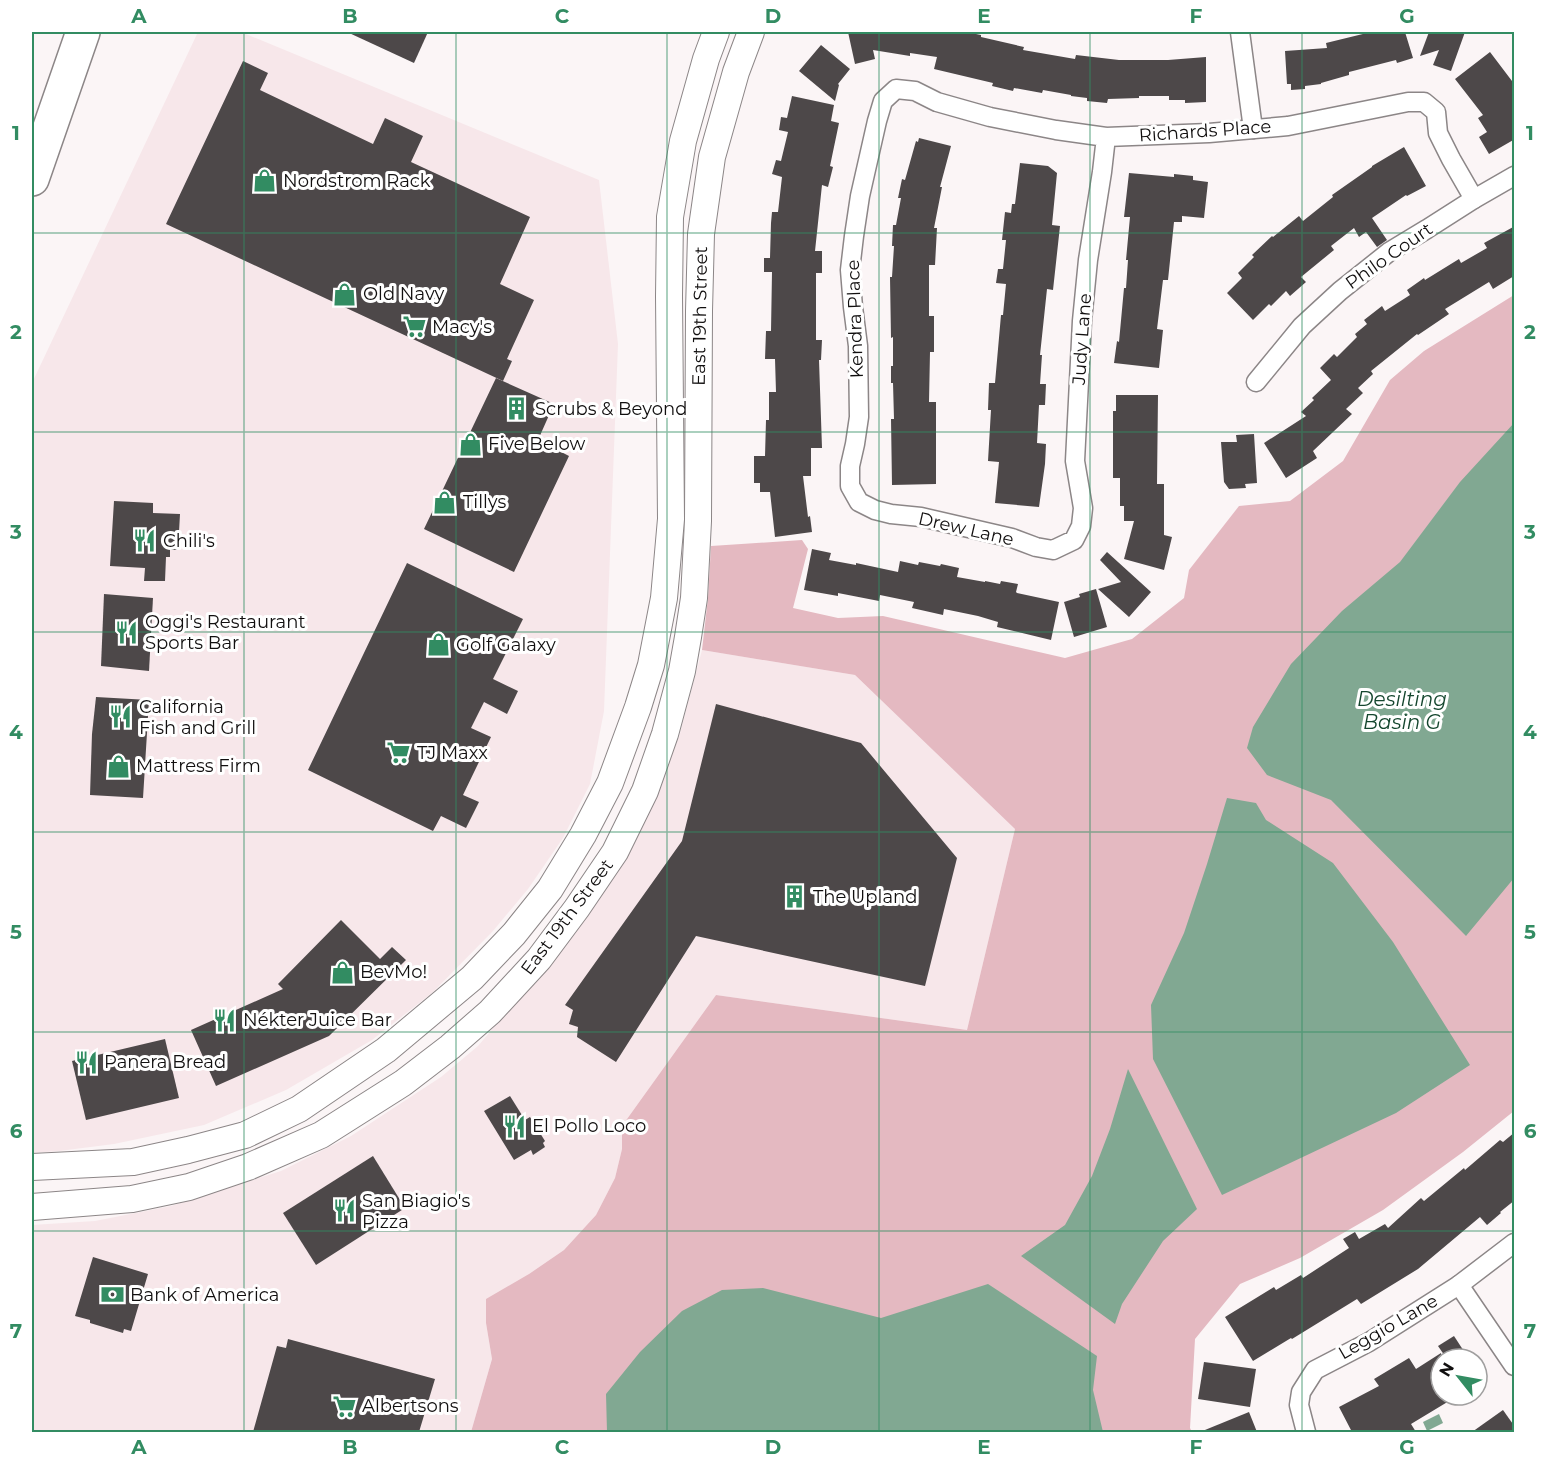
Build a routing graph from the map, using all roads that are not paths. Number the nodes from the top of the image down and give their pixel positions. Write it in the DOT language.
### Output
graph roads {
  1 [pos="82,32"];
  2 [pos="716,32"];
  3 [pos="752,32"];
  4 [pos="1240,32"];
  5 [pos="883,101"];
  6 [pos="1253,129"];
  7 [pos="1106,137"];
  8 [pos="1515,176"];
  9 [pos="32,179"];
  10 [pos="1474,199"];
  11 [pos="1256,382"];
  12 [pos="859,502"];
  13 [pos="1074,540"];
  14 [pos="32,1167"];
  15 [pos="32,1207"];
  16 [pos="1515,1243"];
  17 [pos="1459,1285"];
  18 [pos="1515,1366"];
  19 [pos="1306,1432"];
  1 -- 9 [label="highway"];
  2 -- 14 [label="main road, East 19th Street"];
  3 -- 15 [label="main road, East 19th Street"];
  4 -- 6 [label="street"];
  5 -- 7 [label="street, Richards Place"];
  5 -- 12 [label="street, Kendra Place"];
  6 -- 7 [label="street, Richards Place"];
  6 -- 10 [label="street, Richards Place"];
  7 -- 13 [label="street, Judy Lane"];
  8 -- 10 [label="street, Philo Court"];
  10 -- 11 [label="street, Philo Court"];
  12 -- 13 [label="street, Drew Lane"];
  16 -- 17 [label="street, Leggio Lane"];
  17 -- 18 [label="street"];
  17 -- 19 [label="street, Leggio Lane"];
}
